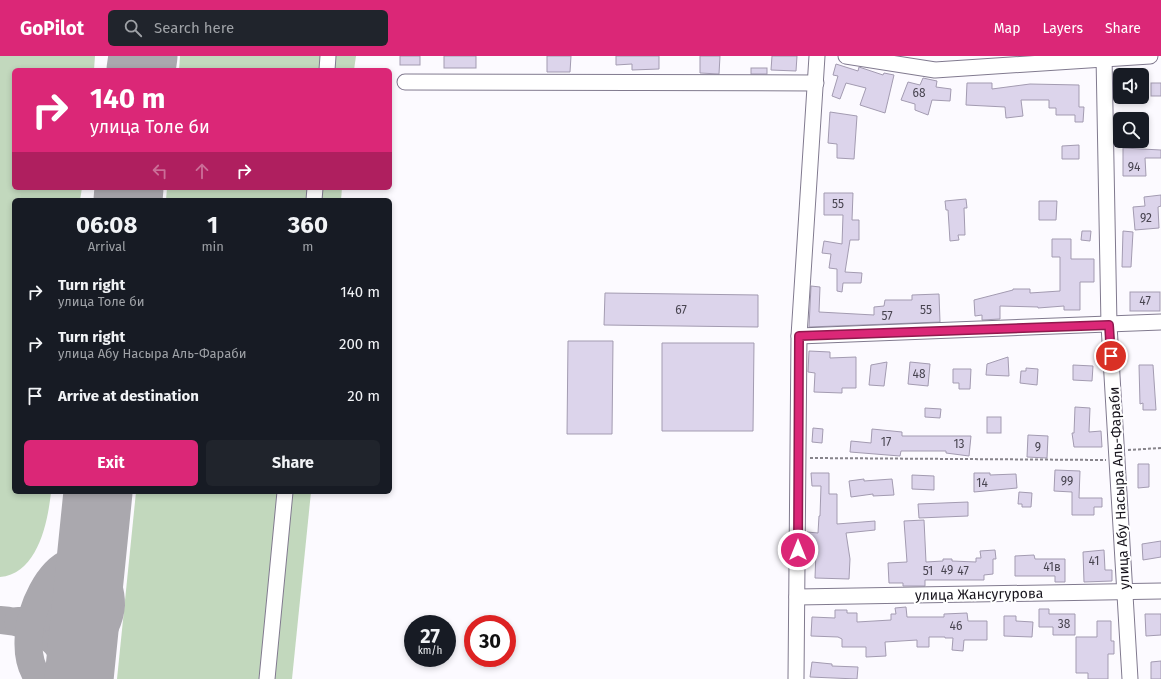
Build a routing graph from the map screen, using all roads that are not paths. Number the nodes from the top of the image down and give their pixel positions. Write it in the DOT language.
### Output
graph roads {
  1 [pos="328,56"];
  2 [pos="817,56"];
  3 [pos="846,56"];
  4 [pos="1150,56"];
  5 [pos="1104,58"];
  6 [pos="327,68"];
  7 [pos="405,82"];
  8 [pos="816,83"];
  9 [pos="1161,322"];
  10 [pos="1109,325"];
  11 [pos="799,336"];
  12 [pos="285,494"];
  13 [pos="1161,591"];
  14 [pos="1125,593"];
  15 [pos="797,597"];
  16 [pos="267,679"];
  17 [pos="796,679"];
  18 [pos="1130,679"];
  1 -- 6 [label="street"];
  2 -- 8 [label="street"];
  3 -- 5 [label="street"];
  4 -- 5 [label="street"];
  5 -- 10 [label="street, улица Абу Насыра Аль-Фараби"];
  7 -- 8 [label="street"];
  8 -- 11 [label="street"];
  9 -- 10 [label="street"];
  10 -- 11 [label="street"];
  10 -- 14 [label="street, улица Абу Насыра Аль-Фараби"];
  11 -- 15 [label="street"];
  12 -- 16 [label="street"];
  13 -- 14 [label="street, улица Жансугурова"];
  14 -- 15 [label="street, улица Жансугурова"];
  14 -- 18 [label="street, улица Абу Насыра Аль-Фараби"];
  15 -- 17 [label="street"];
}
